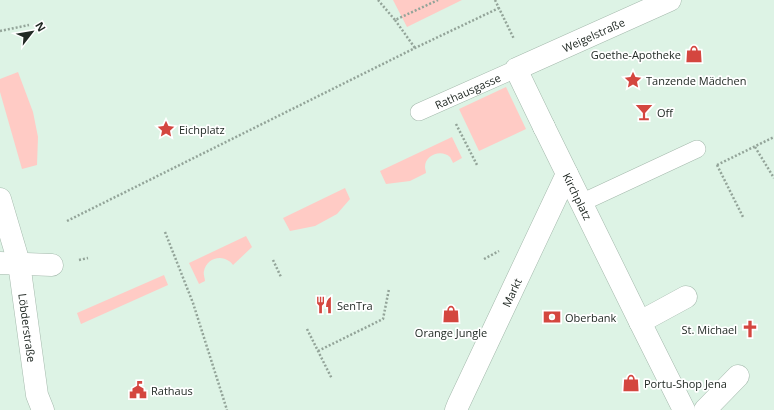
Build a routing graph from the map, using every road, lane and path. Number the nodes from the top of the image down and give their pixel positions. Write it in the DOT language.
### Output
graph roads {
  1 [pos="378,0"];
  2 [pos="438,0"];
  3 [pos="495,0"];
  4 [pos="670,0"];
  5 [pos="499,8"];
  6 [pos="395,20"];
  7 [pos="29,25"];
  8 [pos="0,31"];
  9 [pos="416,48"];
  10 [pos="521,67"];
  11 [pos="444,100"];
  12 [pos="419,112"];
  13 [pos="774,137"];
  14 [pos="755,147"];
  15 [pos="697,149"];
  16 [pos="477,165"];
  17 [pos="717,166"];
  18 [pos="567,174"];
  19 [pos="774,178"];
  20 [pos="0,199"];
  21 [pos="582,203"];
  22 [pos="743,217"];
  23 [pos="67,221"];
  24 [pos="165,232"];
  25 [pos="273,260"];
  26 [pos="10,263"];
  27 [pos="52,265"];
  28 [pos="281,277"];
  29 [pos="389,289"];
  30 [pos="686,298"];
  31 [pos="640,322"];
  32 [pos="307,329"];
  33 [pos="318,351"];
  34 [pos="738,376"];
  35 [pos="332,380"];
  36 [pos="43,410"];
  37 [pos="227,410"];
  38 [pos="456,410"];
  39 [pos="684,410"];
  40 [pos="705,410"];
  1 -- 6 [label="path"];
  2 -- 6 [label="path"];
  3 -- 5 [label="path"];
  4 -- 10 [label="street, Weigelstraße"];
  5 -- 9 [label="path"];
  5 -- 10 [label="path"];
  6 -- 9 [label="path"];
  7 -- 8 [label="path"];
  9 -- 23 [label="path"];
  10 -- 11 [label="lane, Rathausgasse"];
  10 -- 18 [label="street, Kirchplatz"];
  11 -- 12 [label="lane, Rathausgasse"];
  11 -- 16 [label="path"];
  13 -- 14 [label="path"];
  14 -- 17 [label="path"];
  14 -- 19 [label="path"];
  15 -- 17 [label="path"];
  15 -- 21 [label="lane"];
  17 -- 22 [label="path"];
  18 -- 21 [label="street, Kirchplatz"];
  18 -- 38 [label="street, Markt"];
  20 -- 26 [label="street, Löbderstraße"];
  21 -- 31 [label="street, Kirchplatz"];
  24 -- 37 [label="path"];
  25 -- 28 [label="path"];
  26 -- 27 [label="street"];
  26 -- 36 [label="street, Löbderstraße"];
  29 -- 33 [label="path"];
  30 -- 31 [label="street"];
  31 -- 39 [label="street, Kirchplatz"];
  32 -- 33 [label="path"];
  33 -- 35 [label="path"];
  34 -- 40 [label="street"];
}
